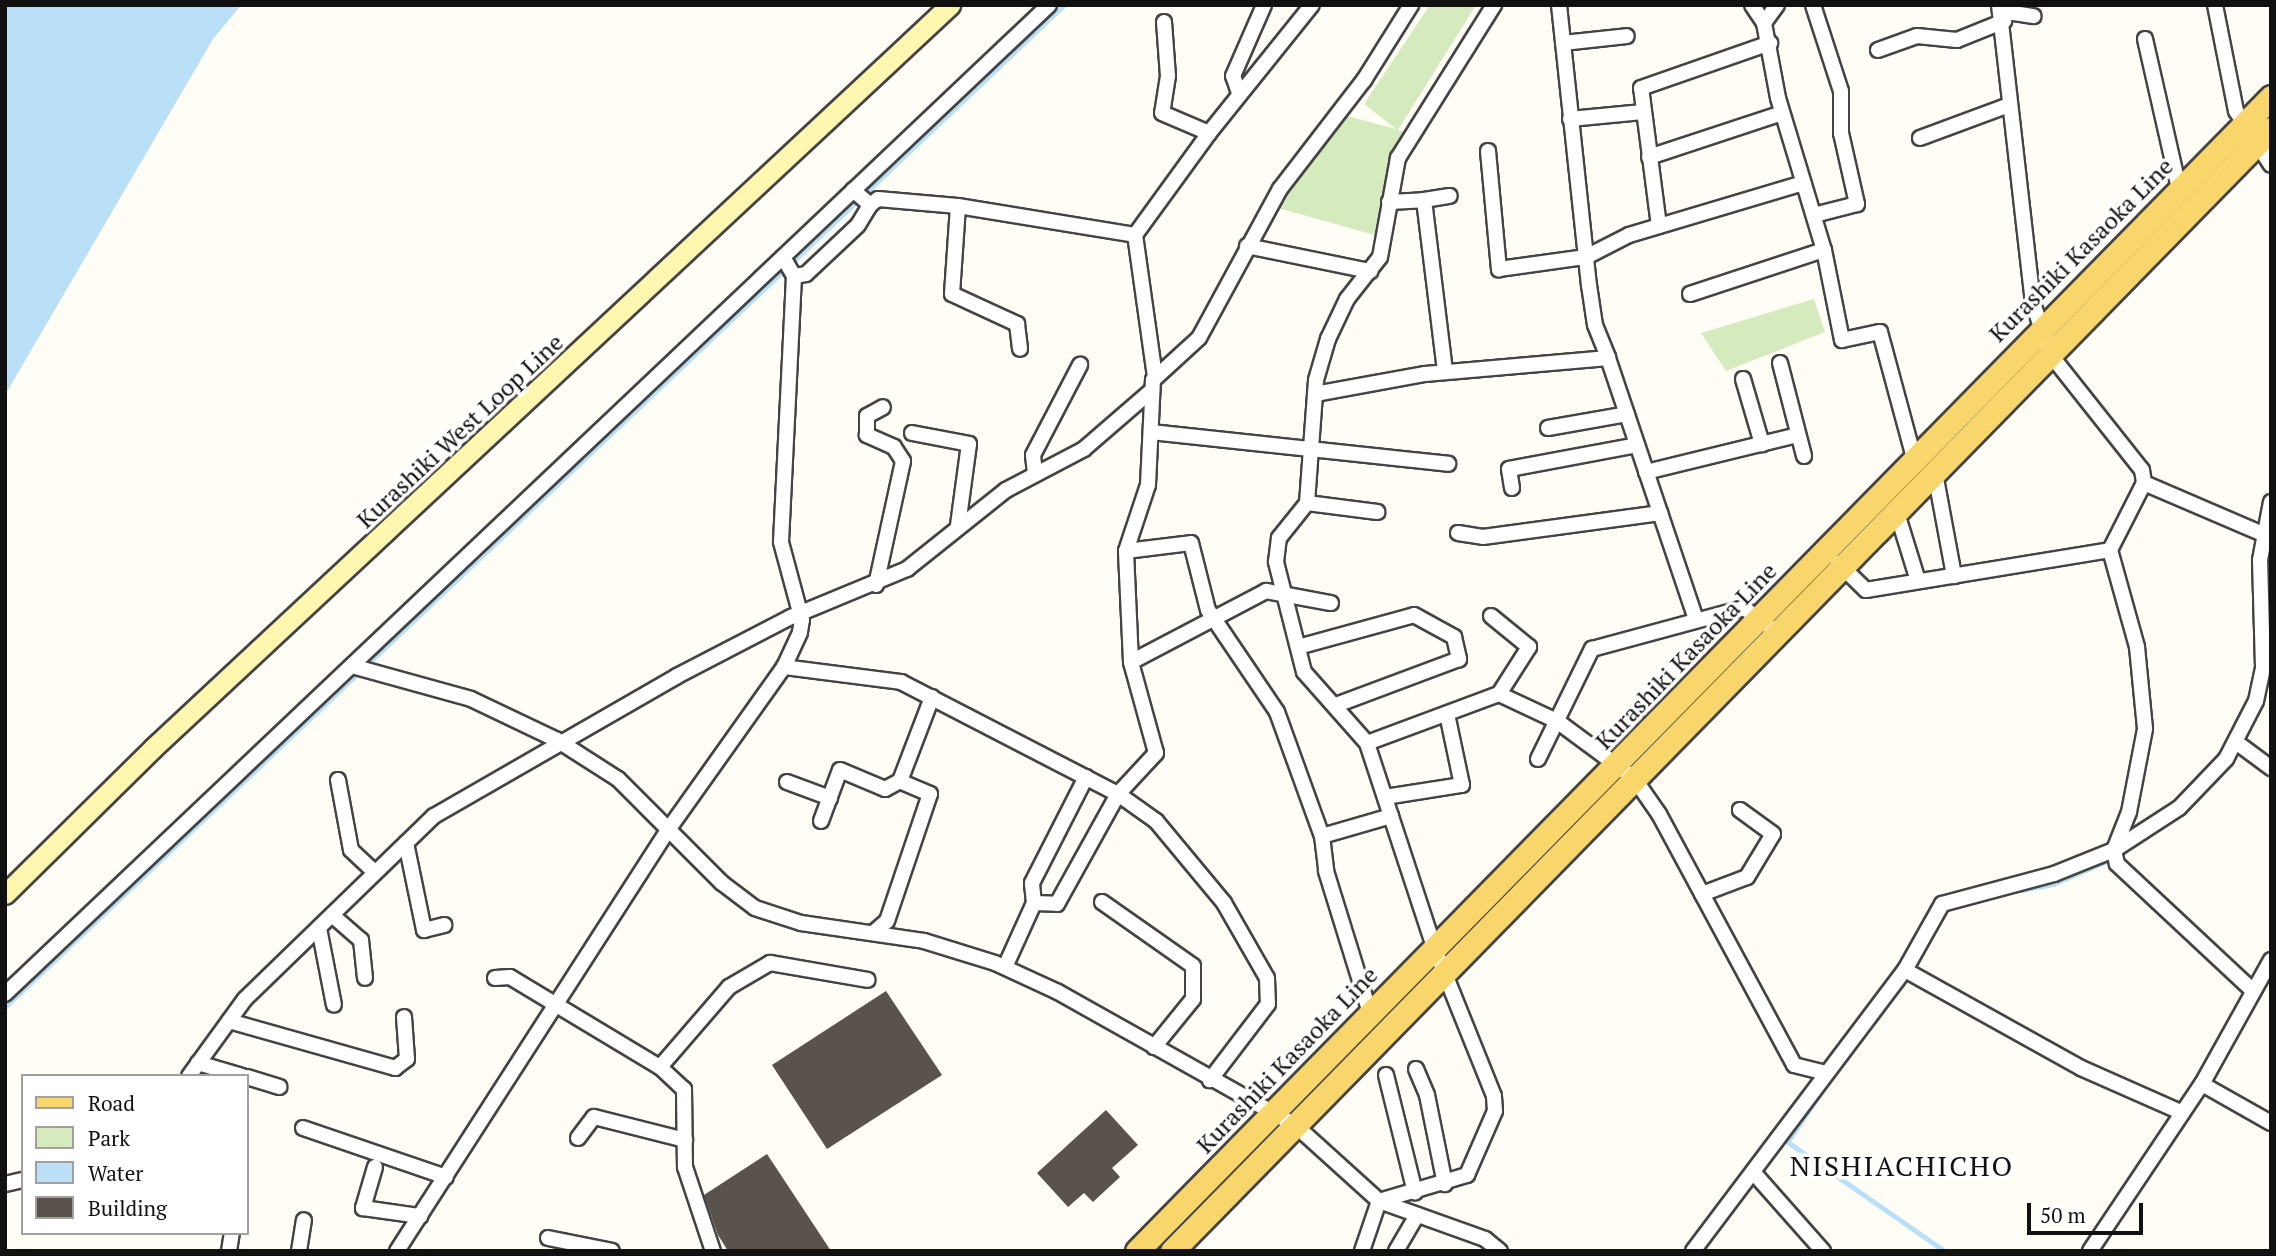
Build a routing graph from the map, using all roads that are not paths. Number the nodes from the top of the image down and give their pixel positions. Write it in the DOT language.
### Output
graph roads {
  1 [pos="950,5"];
  2 [pos="1049,5"];
  3 [pos="1264,5"];
  4 [pos="1312,5"];
  5 [pos="1412,5"];
  6 [pos="1494,5"];
  7 [pos="1559,5"];
  8 [pos="1752,5"];
  9 [pos="1777,5"];
  10 [pos="1814,5"];
  11 [pos="2216,5"];
  12 [pos="2001,13"];
  13 [pos="2034,16"];
  14 [pos="1164,22"];
  15 [pos="1764,23"];
  16 [pos="1627,36"];
  17 [pos="2145,39"];
  18 [pos="1563,43"];
  19 [pos="1770,43"];
  20 [pos="1878,50"];
  21 [pos="1239,93"];
  22 [pos="2271,97"];
  23 [pos="2010,105"];
  24 [pos="1643,112"];
  25 [pos="1782,113"];
  26 [pos="1570,120"];
  27 [pos="2258,132"];
  28 [pos="1209,133"];
  29 [pos="1920,138"];
  30 [pos="1488,150"];
  31 [pos="1649,157"];
  32 [pos="2271,165"];
  33 [pos="1803,183"];
  34 [pos="2179,189"];
  35 [pos="1450,196"];
  36 [pos="861,197"];
  37 [pos="1423,200"];
  38 [pos="1389,202"];
  39 [pos="958,206"];
  40 [pos="1814,215"];
  41 [pos="1659,226"];
  42 [pos="1135,235"];
  43 [pos="1251,247"];
  44 [pos="1824,250"];
  45 [pos="1586,257"];
  46 [pos="789,266"];
  47 [pos="1370,271"];
  48 [pos="1690,294"];
  49 [pos="2044,324"];
  50 [pos="1020,349"];
  51 [pos="2050,354"];
  52 [pos="1608,358"];
  53 [pos="1780,363"];
  54 [pos="1080,365"];
  55 [pos="1445,372"];
  56 [pos="1743,379"];
  57 [pos="1153,383"];
  58 [pos="1315,394"];
  59 [pos="883,407"];
  60 [pos="1627,414"];
  61 [pos="1548,428"];
  62 [pos="1151,432"];
  63 [pos="912,433"];
  64 [pos="1798,435"];
  65 [pos="1762,444"];
  66 [pos="1637,445"];
  67 [pos="1311,448"];
  68 [pos="1804,456"];
  69 [pos="1914,457"];
  70 [pos="1448,464"];
  71 [pos="1034,470"];
  72 [pos="1646,472"];
  73 [pos="1936,473"];
  74 [pos="2144,483"];
  75 [pos="1512,488"];
  76 [pos="2271,502"];
  77 [pos="1307,503"];
  78 [pos="1377,512"];
  79 [pos="1660,513"];
  80 [pos="1897,513"];
  81 [pos="958,524"];
  82 [pos="1458,533"];
  83 [pos="2263,534"];
  84 [pos="1826,548"];
  85 [pos="2110,550"];
  86 [pos="1126,551"];
  87 [pos="1843,569"];
  88 [pos="1954,576"];
  89 [pos="876,580"];
  90 [pos="1918,582"];
  91 [pos="1283,592"];
  92 [pos="1331,603"];
  93 [pos="1761,615"];
  94 [pos="800,616"];
  95 [pos="1215,616"];
  96 [pos="1491,616"];
  97 [pos="1695,617"];
  98 [pos="2268,633"];
  99 [pos="1779,634"];
  100 [pos="1297,647"];
  101 [pos="1131,662"];
  102 [pos="784,667"];
  103 [pos="359,669"];
  104 [pos="1499,694"];
  105 [pos="932,697"];
  106 [pos="1336,705"];
  107 [pos="1447,713"];
  108 [pos="1557,721"];
  109 [pos="557,740"];
  110 [pos="1367,743"];
  111 [pos="2236,743"];
  112 [pos="1538,759"];
  113 [pos="2271,768"];
  114 [pos="1625,772"];
  115 [pos="1086,777"];
  116 [pos="338,780"];
  117 [pos="787,782"];
  118 [pos="900,782"];
  119 [pos="1118,794"];
  120 [pos="1385,797"];
  121 [pos="830,798"];
  122 [pos="1740,810"];
  123 [pos="1391,816"];
  124 [pos="821,821"];
  125 [pos="665,827"];
  126 [pos="1322,836"];
  127 [pos="406,843"];
  128 [pos="2114,850"];
  129 [pos="375,872"];
  130 [pos="5,894"];
  131 [pos="1702,894"];
  132 [pos="1102,902"];
  133 [pos="1034,903"];
  134 [pos="332,915"];
  135 [pos="444,925"];
  136 [pos="319,928"];
  137 [pos="873,933"];
  138 [pos="1434,947"];
  139 [pos="2271,960"];
  140 [pos="1004,967"];
  141 [pos="1905,970"];
  142 [pos="1444,973"];
  143 [pos="365,978"];
  144 [pos="495,978"];
  145 [pos="868,980"];
  146 [pos="2251,989"];
  147 [pos="5,995"];
  148 [pos="334,1004"];
  149 [pos="549,1004"];
  150 [pos="1370,1013"];
  151 [pos="404,1017"];
  152 [pos="229,1021"];
  153 [pos="1154,1047"];
  154 [pos="198,1063"];
  155 [pos="660,1067"];
  156 [pos="1416,1069"];
  157 [pos="1825,1073"];
  158 [pos="190,1074"];
  159 [pos="238,1074"];
  160 [pos="1387,1075"];
  161 [pos="248,1077"];
  162 [pos="1210,1080"];
  163 [pos="2202,1084"];
  164 [pos="279,1087"];
  165 [pos="2183,1113"];
  166 [pos="1270,1115"];
  167 [pos="2271,1123"];
  168 [pos="1295,1125"];
  169 [pos="303,1128"];
  170 [pos="578,1138"];
  171 [pos="685,1140"];
  172 [pos="375,1167"];
  173 [pos="1753,1172"];
  174 [pos="442,1175"];
  175 [pos="1445,1185"];
  176 [pos="1415,1192"];
  177 [pos="1379,1201"];
  178 [pos="1417,1215"];
  179 [pos="420,1216"];
  180 [pos="304,1220"];
  181 [pos="548,1238"];
  182 [pos="299,1251"];
  183 [pos="397,1251"];
  184 [pos="612,1251"];
  185 [pos="713,1251"];
  186 [pos="1137,1251"];
  187 [pos="1172,1251"];
  188 [pos="1362,1251"];
  189 [pos="1396,1251"];
  190 [pos="1500,1251"];
  191 [pos="1693,1251"];
  192 [pos="1823,1251"];
  193 [pos="2090,1251"];
  1 -- 130 [label="main road, Kurashiki West Loop Line"];
  2 -- 36 [label="street"];
  3 -- 21 [label="street"];
  4 -- 21 [label="street"];
  5 -- 43 [label="street"];
  6 -- 38 [label="street"];
  7 -- 18 [label="street"];
  8 -- 15 [label="street"];
  9 -- 15 [label="street"];
  10 -- 40 [label="street"];
  11 -- 27 [label="street"];
  12 -- 13 [label="street"];
  12 -- 20 [label="street"];
  12 -- 23 [label="street"];
  14 -- 28 [label="street"];
  15 -- 19 [label="street"];
  16 -- 18 [label="street"];
  17 -- 34 [label="street"];
  18 -- 26 [label="street"];
  19 -- 24 [label="street"];
  19 -- 25 [label="street"];
  21 -- 28 [label="street"];
  22 -- 27 [label="main road, Kurashiki Kasaoka Line"];
  23 -- 29 [label="street"];
  23 -- 49 [label="street"];
  24 -- 26 [label="street"];
  24 -- 31 [label="street"];
  25 -- 31 [label="street"];
  25 -- 33 [label="street"];
  26 -- 45 [label="street"];
  27 -- 32 [label="street"];
  27 -- 34 [label="main road, Kurashiki Kasaoka Line"];
  27 -- 51 [label="main road, Kurashiki Kasaoka Line"];
  28 -- 42 [label="street"];
  30 -- 45 [label="street"];
  31 -- 41 [label="street"];
  33 -- 40 [label="street"];
  33 -- 41 [label="street"];
  34 -- 49 [label="main road, Kurashiki Kasaoka Line"];
  35 -- 37 [label="street"];
  36 -- 39 [label="street"];
  36 -- 46 [label="street"];
  36 -- 46 [label="street"];
  37 -- 38 [label="street"];
  37 -- 55 [label="street"];
  38 -- 47 [label="street"];
  39 -- 42 [label="street"];
  39 -- 50 [label="street"];
  40 -- 44 [label="street"];
  41 -- 45 [label="street"];
  42 -- 57 [label="street"];
  43 -- 47 [label="street"];
  43 -- 57 [label="street"];
  44 -- 48 [label="street"];
  44 -- 69 [label="street"];
  45 -- 52 [label="street"];
  46 -- 94 [label="street"];
  46 -- 103 [label="street"];
  47 -- 58 [label="street"];
  49 -- 51 [label="street"];
  49 -- 69 [label="main road, Kurashiki Kasaoka Line"];
  51 -- 73 [label="main road, Kurashiki Kasaoka Line"];
  51 -- 74 [label="street"];
  52 -- 55 [label="street"];
  52 -- 60 [label="street"];
  53 -- 64 [label="street"];
  54 -- 71 [label="street"];
  55 -- 58 [label="street"];
  56 -- 65 [label="street"];
  57 -- 62 [label="street"];
  57 -- 71 [label="street"];
  58 -- 67 [label="street"];
  59 -- 89 [label="street"];
  60 -- 61 [label="street"];
  60 -- 66 [label="street"];
  62 -- 67 [label="street"];
  62 -- 86 [label="street"];
  63 -- 81 [label="street"];
  64 -- 65 [label="street"];
  64 -- 68 [label="street"];
  65 -- 72 [label="street"];
  66 -- 72 [label="street"];
  66 -- 75 [label="street"];
  67 -- 70 [label="street"];
  67 -- 77 [label="street"];
  69 -- 84 [label="main road, Kurashiki Kasaoka Line"];
  71 -- 81 [label="street"];
  72 -- 79 [label="street"];
  73 -- 80 [label="main road, Kurashiki Kasaoka Line"];
  73 -- 88 [label="street"];
  74 -- 83 [label="street"];
  74 -- 85 [label="street"];
  76 -- 83 [label="street"];
  77 -- 78 [label="street"];
  77 -- 91 [label="street"];
  79 -- 82 [label="street"];
  79 -- 97 [label="street"];
  80 -- 87 [label="main road, Kurashiki Kasaoka Line"];
  80 -- 90 [label="street"];
  81 -- 89 [label="street"];
  83 -- 98 [label="street"];
  84 -- 87 [label="street"];
  84 -- 93 [label="main road, Kurashiki Kasaoka Line"];
  85 -- 88 [label="street"];
  85 -- 128 [label="street"];
  86 -- 95 [label="street"];
  86 -- 101 [label="street"];
  87 -- 90 [label="street"];
  87 -- 99 [label="main road, Kurashiki Kasaoka Line"];
  88 -- 90 [label="street"];
  89 -- 94 [label="street"];
  91 -- 92 [label="street"];
  91 -- 95 [label="street"];
  91 -- 100 [label="street"];
  93 -- 97 [label="street"];
  93 -- 99 [label="street"];
  93 -- 114 [label="main road, Kurashiki Kasaoka Line"];
  94 -- 102 [label="street"];
  94 -- 109 [label="street"];
  95 -- 101 [label="street"];
  95 -- 126 [label="street"];
  96 -- 104 [label="street"];
  97 -- 108 [label="street"];
  98 -- 111 [label="street"];
  99 -- 114 [label="main road, Kurashiki Kasaoka Line"];
  100 -- 106 [label="street"];
  100 -- 106 [label="street"];
  101 -- 119 [label="street"];
  102 -- 105 [label="street"];
  102 -- 125 [label="street"];
  103 -- 109 [label="street"];
  103 -- 147 [label="street"];
  104 -- 107 [label="street"];
  104 -- 108 [label="street"];
  105 -- 115 [label="street"];
  105 -- 118 [label="street"];
  106 -- 110 [label="street"];
  107 -- 110 [label="street"];
  107 -- 120 [label="street"];
  108 -- 112 [label="street"];
  108 -- 114 [label="street"];
  109 -- 125 [label="street"];
  109 -- 127 [label="street"];
  110 -- 120 [label="street"];
  111 -- 113 [label="street"];
  111 -- 128 [label="street"];
  114 -- 131 [label="street"];
  114 -- 138 [label="main road, Kurashiki Kasaoka Line"];
  114 -- 142 [label="main road, Kurashiki Kasaoka Line"];
  115 -- 119 [label="street"];
  115 -- 133 [label="street"];
  116 -- 129 [label="street"];
  117 -- 121 [label="street"];
  118 -- 121 [label="street"];
  118 -- 137 [label="street"];
  119 -- 133 [label="street"];
  119 -- 162 [label="street"];
  120 -- 123 [label="street"];
  121 -- 124 [label="street"];
  122 -- 131 [label="street"];
  123 -- 126 [label="street"];
  123 -- 138 [label="street"];
  125 -- 137 [label="street"];
  125 -- 149 [label="street"];
  126 -- 150 [label="street"];
  127 -- 129 [label="street"];
  127 -- 135 [label="street"];
  128 -- 141 [label="street"];
  128 -- 146 [label="street"];
  129 -- 134 [label="street"];
  131 -- 157 [label="street"];
  132 -- 153 [label="street"];
  133 -- 140 [label="street"];
  134 -- 136 [label="street"];
  134 -- 143 [label="street"];
  136 -- 148 [label="street"];
  136 -- 152 [label="street"];
  137 -- 140 [label="street"];
  138 -- 142 [label="street"];
  138 -- 150 [label="main road, Kurashiki Kasaoka Line"];
  139 -- 146 [label="street"];
  140 -- 153 [label="street"];
  141 -- 157 [label="street"];
  141 -- 165 [label="street"];
  142 -- 168 [label="main road, Kurashiki Kasaoka Line"];
  142 -- 175 [label="street"];
  144 -- 149 [label="street"];
  145 -- 155 [label="street"];
  146 -- 163 [label="street"];
  149 -- 155 [label="street"];
  149 -- 174 [label="street"];
  150 -- 166 [label="main road, Kurashiki Kasaoka Line"];
  151 -- 152 [label="street"];
  152 -- 154 [label="street"];
  153 -- 162 [label="street"];
  154 -- 158 [label="street"];
  154 -- 159 [label="street"];
  155 -- 171 [label="street"];
  156 -- 175 [label="street"];
  157 -- 173 [label="street"];
  160 -- 176 [label="street"];
  161 -- 164 [label="street"];
  162 -- 166 [label="street"];
  163 -- 165 [label="street"];
  163 -- 167 [label="street"];
  165 -- 193 [label="street"];
  166 -- 168 [label="street"];
  166 -- 186 [label="main road, Kurashiki Kasaoka Line"];
  168 -- 177 [label="street"];
  168 -- 187 [label="main road, Kurashiki Kasaoka Line"];
  169 -- 174 [label="street"];
  170 -- 171 [label="street"];
  171 -- 185 [label="street"];
  172 -- 179 [label="street"];
  173 -- 191 [label="street"];
  173 -- 192 [label="street"];
  174 -- 179 [label="street"];
  175 -- 176 [label="street"];
  176 -- 177 [label="street"];
  177 -- 178 [label="street"];
  177 -- 188 [label="street"];
  178 -- 189 [label="street"];
  178 -- 190 [label="street"];
  179 -- 183 [label="street"];
  180 -- 182 [label="street"];
  181 -- 184 [label="street"];
}
